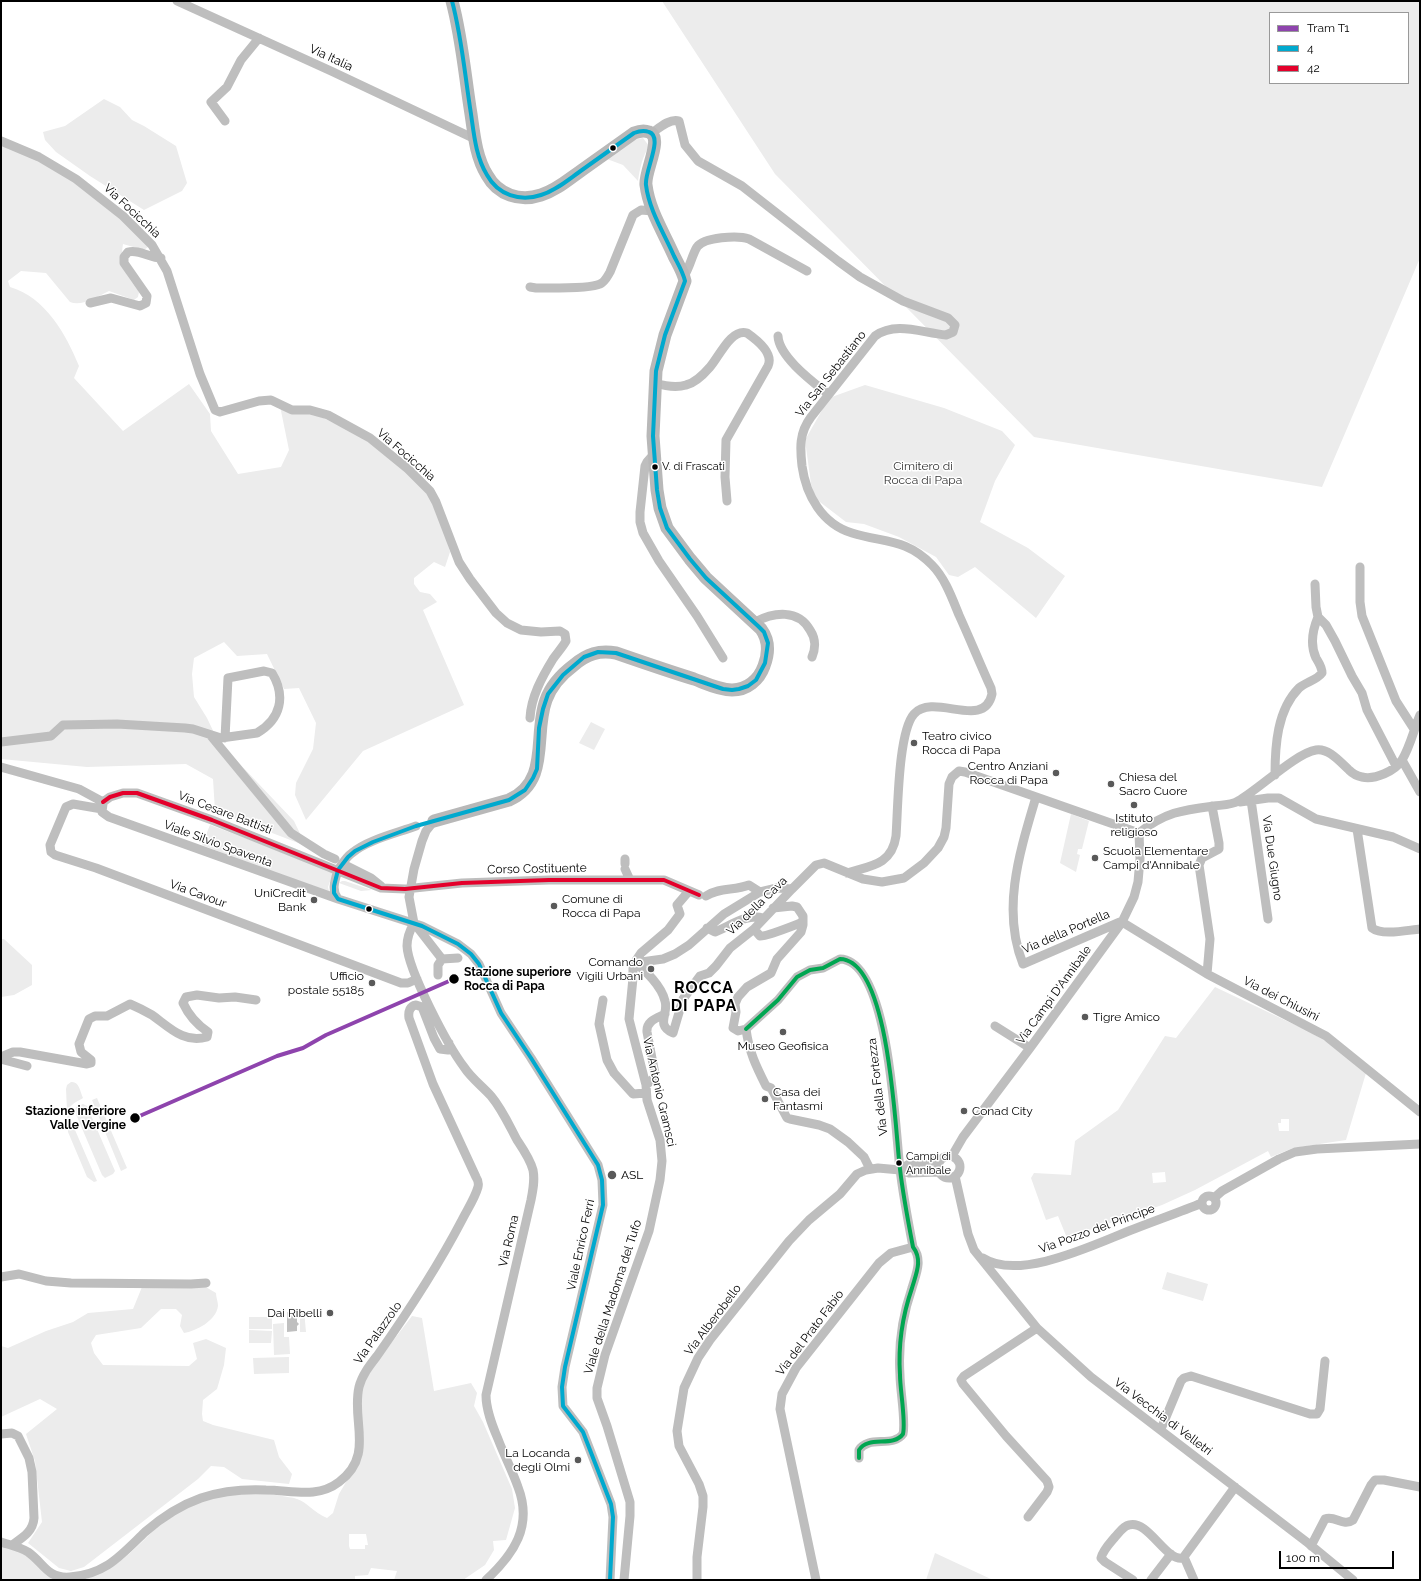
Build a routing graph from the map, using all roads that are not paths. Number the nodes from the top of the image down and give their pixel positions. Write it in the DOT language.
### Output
graph roads {
  1 [pos="177,1"];
  2 [pos="452,1"];
  3 [pos="259,38"];
  4 [pos="225,121"];
  5 [pos="652,133"];
  6 [pos="475,139"];
  7 [pos="1,141"];
  8 [pos="654,211"];
  9 [pos="161,258"];
  10 [pos="807,271"];
  11 [pos="684,276"];
  12 [pos="530,287"];
  13 [pos="90,303"];
  14 [pos="778,336"];
  15 [pos="655,383"];
  16 [pos="828,394"];
  17 [pos="654,454"];
  18 [pos="727,501"];
  19 [pos="1360,567"];
  20 [pos="1315,584"];
  21 [pos="1318,617"];
  22 [pos="755,622"];
  23 [pos="812,657"];
  24 [pos="722,658"];
  25 [pos="1420,715"];
  26 [pos="530,718"];
  27 [pos="1414,729"];
  28 [pos="211,736"];
  29 [pos="224,738"];
  30 [pos="1,742"];
  31 [pos="1399,763"];
  32 [pos="1,767"];
  33 [pos="1275,775"];
  34 [pos="1420,792"];
  35 [pos="1036,796"];
  36 [pos="1251,800"];
  37 [pos="1236,802"];
  38 [pos="103,806"];
  39 [pos="1212,806"];
  40 [pos="434,821"];
  41 [pos="1357,829"];
  42 [pos="1139,833"];
  43 [pos="1420,849"];
  44 [pos="334,859"];
  45 [pos="625,864"];
  46 [pos="347,866"];
  47 [pos="338,870"];
  48 [pos="847,873"];
  49 [pos="630,880"];
  50 [pos="384,888"];
  51 [pos="410,888"];
  52 [pos="792,889"];
  53 [pos="690,891"];
  54 [pos="760,892"];
  55 [pos="338,899"];
  56 [pos="773,908"];
  57 [pos="763,918"];
  58 [pos="1268,919"];
  59 [pos="803,922"];
  60 [pos="1122,922"];
  61 [pos="414,923"];
  62 [pos="707,928"];
  63 [pos="754,929"];
  64 [pos="1420,929"];
  65 [pos="458,958"];
  66 [pos="442,959"];
  67 [pos="634,963"];
  68 [pos="1207,974"];
  69 [pos="438,975"];
  70 [pos="418,979"];
  71 [pos="256,1000"];
  72 [pos="603,1000"];
  73 [pos="665,1014"];
  74 [pos="995,1026"];
  75 [pos="744,1030"];
  76 [pos="449,1043"];
  77 [pos="1030,1048"];
  78 [pos="3,1061"];
  79 [pos="27,1066"];
  80 [pos="646,1089"];
  81 [pos="1420,1112"];
  82 [pos="1420,1144"];
  83 [pos="952,1156"];
  84 [pos="940,1160"];
  85 [pos="870,1169"];
  86 [pos="900,1170"];
  87 [pos="939,1172"];
  88 [pos="955,1176"];
  89 [pos="660,1186"];
  90 [pos="913,1247"];
  91 [pos="977,1254"];
  92 [pos="1,1277"];
  93 [pos="206,1283"];
  94 [pos="1037,1328"];
  95 [pos="1325,1361"];
  96 [pos="1161,1429"];
  97 [pos="1,1434"];
  98 [pos="859,1458"];
  99 [pos="1235,1487"];
  100 [pos="1420,1487"];
  101 [pos="1028,1517"];
  102 [pos="1,1542"];
  103 [pos="12,1545"];
  104 [pos="1311,1546"];
  105 [pos="1171,1554"];
  106 [pos="1184,1557"];
  107 [pos="486,1580"];
  108 [pos="610,1580"];
  109 [pos="624,1580"];
  110 [pos="697,1580"];
  111 [pos="816,1580"];
  112 [pos="1133,1580"];
  113 [pos="1151,1580"];
  114 [pos="1194,1580"];
  115 [pos="1353,1580"];
  1 -- 3 [label="street, Via Italia"];
  2 -- 6 [label="main road"];
  3 -- 4 [label="street"];
  3 -- 6 [label="street, Via Italia"];
  5 -- 6 [label="main road"];
  5 -- 8 [label="main road"];
  5 -- 16 [label="street, Via San Sebastiano"];
  7 -- 9 [label="street, Via Focicchia"];
  8 -- 11 [label="main road"];
  8 -- 12 [label="street"];
  9 -- 13 [label="street"];
  9 -- 26 [label="street, Via Focicchia"];
  10 -- 11 [label="street"];
  11 -- 15 [label="main road"];
  14 -- 16 [label="street"];
  15 -- 17 [label="main road"];
  15 -- 18 [label="street"];
  16 -- 48 [label="street, Via San Sebastiano"];
  17 -- 22 [label="main road"];
  17 -- 24 [label="street"];
  19 -- 27 [label="street"];
  20 -- 21 [label="street"];
  21 -- 31 [label="street"];
  21 -- 33 [label="street"];
  22 -- 23 [label="street"];
  22 -- 40 [label="main road"];
  25 -- 27 [label="street"];
  27 -- 31 [label="street"];
  28 -- 29 [label="street"];
  28 -- 30 [label="street"];
  28 -- 44 [label="street"];
  29 -- 29 [label="street"];
  31 -- 33 [label="street"];
  31 -- 34 [label="street"];
  32 -- 38 [label="street, Viale Silvio Spaventa"];
  33 -- 37 [label="street"];
  35 -- 42 [label="street"];
  35 -- 48 [label="street"];
  35 -- 60 [label="street, Via della Portella"];
  36 -- 37 [label="street"];
  36 -- 41 [label="street"];
  36 -- 58 [label="street, Via Due Giugno"];
  37 -- 39 [label="street"];
  38 -- 47 [label="street, Via Cesare Battisti"];
  38 -- 55 [label="street, Viale Silvio Spaventa"];
  38 -- 70 [label="street, Via Cavour"];
  39 -- 42 [label="street"];
  39 -- 68 [label="street"];
  40 -- 47 [label="street, bridge"];
  40 -- 51 [label="street"];
  41 -- 43 [label="street"];
  41 -- 64 [label="street"];
  42 -- 60 [label="street, Via Campi D'Annibale"];
  45 -- 49 [label="street"];
  46 -- 50 [label="street"];
  47 -- 50 [label="street, Via Cesare Battisti"];
  47 -- 55 [label="street"];
  48 -- 52 [label="street, Via della Cava"];
  49 -- 51 [label="street, Corso Costituente"];
  49 -- 53 [label="street, Corso Costituente"];
  50 -- 51 [label="street, Corso Costituente"];
  51 -- 61 [label="street"];
  52 -- 54 [label="street"];
  52 -- 56 [label="street, Via della Cava"];
  53 -- 54 [label="street"];
  53 -- 67 [label="street"];
  54 -- 62 [label="street"];
  55 -- 61 [label="street, Viale Silvio Spaventa"];
  56 -- 57 [label="street, Via della Cava"];
  56 -- 59 [label="street"];
  57 -- 62 [label="street"];
  57 -- 63 [label="street, Via della Cava"];
  59 -- 63 [label="street"];
  59 -- 75 [label="street"];
  60 -- 68 [label="street, Via dei Chiusini"];
  60 -- 77 [label="street, Via Campi D'Annibale"];
  61 -- 66 [label="street"];
  61 -- 70 [label="street, Via Roma"];
  61 -- 108 [label="street, Viale Enrico Ferri"];
  62 -- 67 [label="street"];
  63 -- 73 [label="street, Via della Cava"];
  65 -- 66 [label="street"];
  66 -- 69 [label="street"];
  67 -- 73 [label="street"];
  67 -- 80 [label="street, Via Antonio Gramsci"];
  68 -- 81 [label="street, Via dei Chiusini"];
  70 -- 76 [label="street, Via Roma"];
  71 -- 78 [label="street"];
  72 -- 80 [label="street"];
  73 -- 80 [label="street"];
  74 -- 77 [label="street"];
  75 -- 85 [label="street"];
  75 -- 86 [label="street, Via della Fortezza"];
  76 -- 103 [label="street, Via Palazzolo"];
  76 -- 107 [label="street, Via Roma"];
  77 -- 83 [label="street, Via Campi D'Annibale"];
  78 -- 79 [label="street"];
  80 -- 89 [label="street, Via Antonio Gramsci"];
  82 -- 91 [label="street, Via Pozzo del Principe"];
  83 -- 84 [label="street"];
  83 -- 88 [label="street"];
  84 -- 86 [label="street"];
  84 -- 87 [label="street"];
  85 -- 86 [label="street, Via Alberobello"];
  85 -- 110 [label="street, Via Alberobello"];
  86 -- 87 [label="street, Via Alberobello"];
  86 -- 90 [label="street, Via della Fortezza"];
  87 -- 88 [label="street"];
  88 -- 91 [label="street, Via Vecchia di Velletri"];
  89 -- 109 [label="street, Viale della Madonna del Tufo"];
  90 -- 98 [label="street, Via della Fortezza"];
  90 -- 111 [label="street, Via del Prato Fabio"];
  91 -- 94 [label="street, Via Vecchia di Velletri"];
  92 -- 93 [label="street"];
  94 -- 96 [label="street, Via Vecchia di Velletri"];
  94 -- 101 [label="street"];
  95 -- 96 [label="street"];
  96 -- 99 [label="street, Via Vecchia di Velletri"];
  97 -- 103 [label="street"];
  99 -- 104 [label="street, Via Vecchia di Velletri"];
  99 -- 106 [label="street"];
  100 -- 104 [label="street"];
  102 -- 103 [label="street"];
  104 -- 115 [label="street, Via Vecchia di Velletri"];
  105 -- 106 [label="street"];
  105 -- 112 [label="street"];
  105 -- 113 [label="street"];
  106 -- 114 [label="street"];
}
